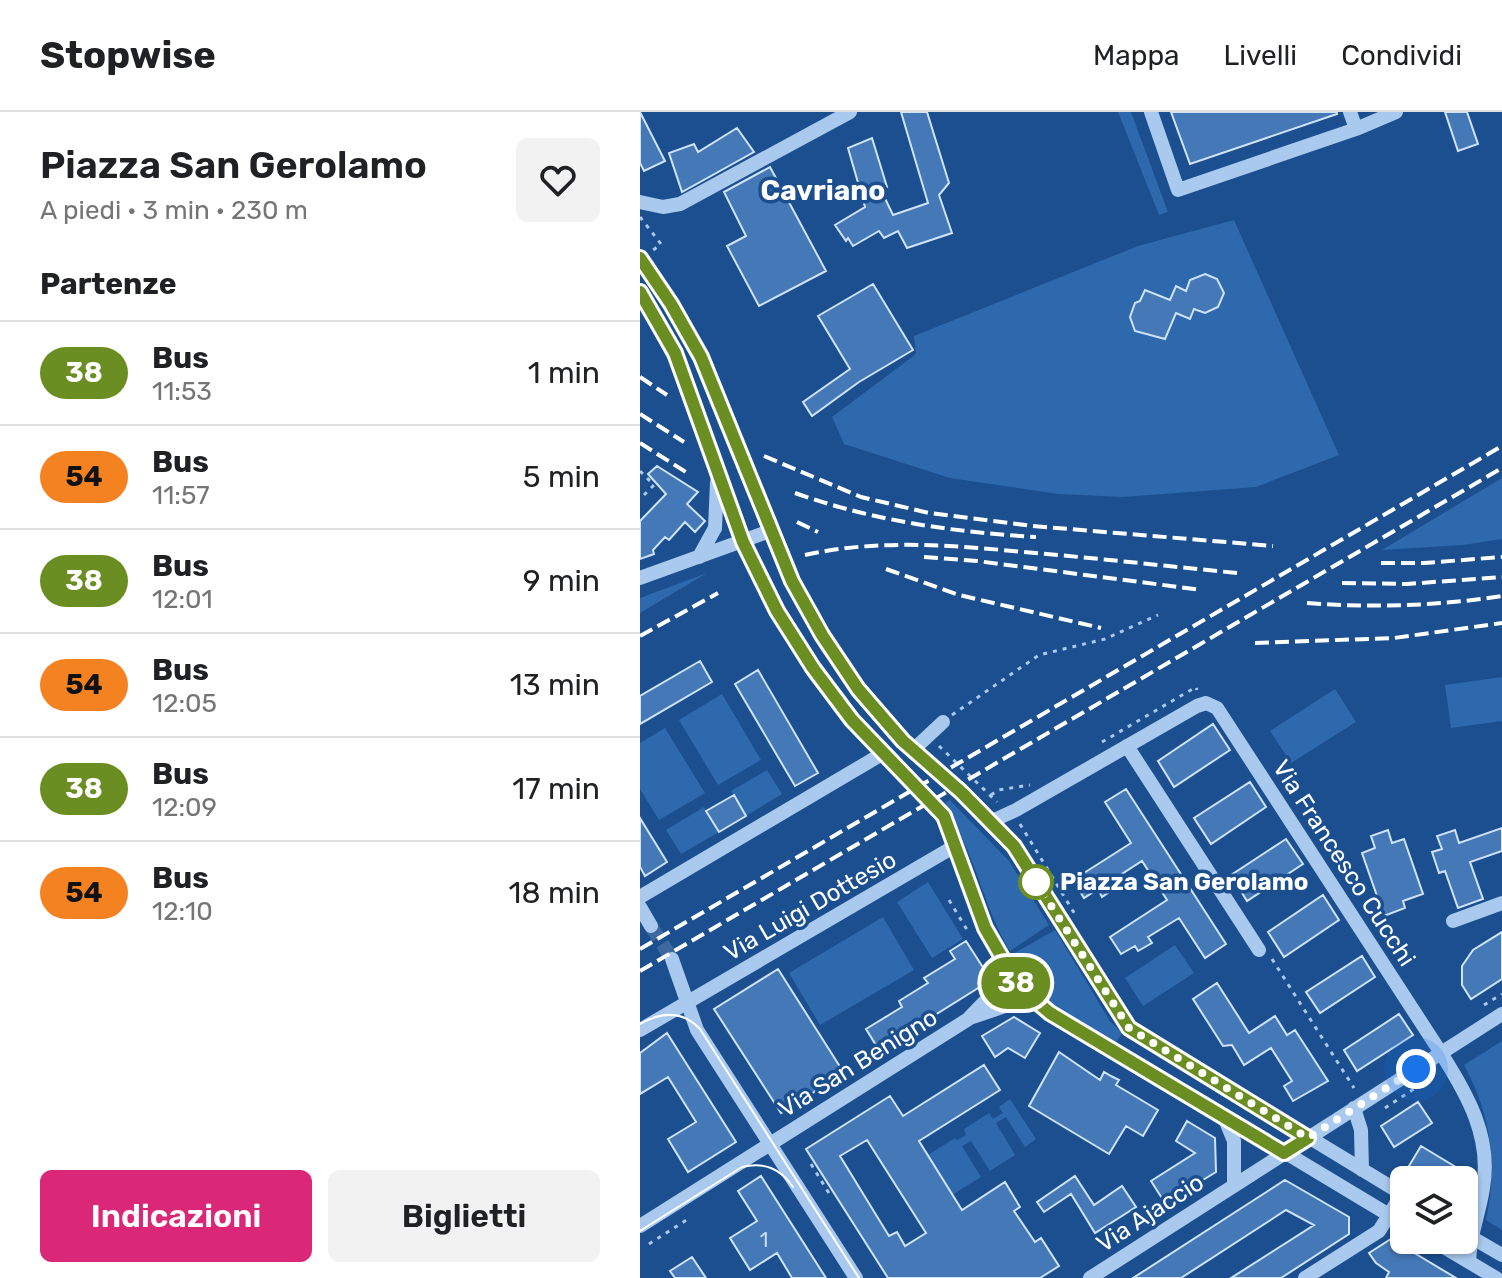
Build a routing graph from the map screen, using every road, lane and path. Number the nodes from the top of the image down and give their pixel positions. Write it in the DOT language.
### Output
graph roads {
  1 [pos="850,112"];
  2 [pos="1151,112"];
  3 [pos="1350,112"];
  4 [pos="1396,112"];
  5 [pos="1356,129"];
  6 [pos="640,202"];
  7 [pos="640,217"];
  8 [pos="646,255"];
  9 [pos="640,292"];
  10 [pos="716,466"];
  11 [pos="640,471"];
  12 [pos="640,499"];
  13 [pos="770,531"];
  14 [pos="743,542"];
  15 [pos="699,557"];
  16 [pos="640,578"];
  17 [pos="1158,615"];
  18 [pos="1196,687"];
  19 [pos="943,722"];
  20 [pos="926,736"];
  21 [pos="1101,743"];
  22 [pos="1127,746"];
  23 [pos="913,750"];
  24 [pos="882,754"];
  25 [pos="927,763"];
  26 [pos="907,775"];
  27 [pos="1034,783"];
  28 [pos="961,792"];
  29 [pos="992,794"];
  30 [pos="1000,804"];
  31 [pos="937,806"];
  32 [pos="992,821"];
  33 [pos="955,846"];
  34 [pos="640,897"];
  35 [pos="949,900"];
  36 [pos="1502,903"];
  37 [pos="640,907"];
  38 [pos="1453,921"];
  39 [pos="651,926"];
  40 [pos="969,933"];
  41 [pos="1259,950"];
  42 [pos="672,959"];
  43 [pos="1011,975"];
  44 [pos="1502,994"];
  45 [pos="1033,1001"];
  46 [pos="686,1003"];
  47 [pos="1484,1005"];
  48 [pos="1502,1014"];
  49 [pos="970,1018"];
  50 [pos="640,1030"];
  51 [pos="1441,1053"];
  52 [pos="1354,1088"];
  53 [pos="1414,1089"];
  54 [pos="1255,1105"];
  55 [pos="1354,1108"];
  56 [pos="1385,1108"];
  57 [pos="1223,1116"];
  58 [pos="1242,1128"];
  59 [pos="1308,1138"];
  60 [pos="770,1145"];
  61 [pos="1284,1153"];
  62 [pos="811,1164"];
  63 [pos="1362,1170"];
  64 [pos="1234,1184"];
  65 [pos="1390,1187"];
  66 [pos="830,1195"];
  67 [pos="1478,1202"];
  68 [pos="1390,1216"];
  69 [pos="688,1219"];
  70 [pos="640,1226"];
  71 [pos="1478,1241"];
  72 [pos="649,1244"];
  73 [pos="1456,1254"];
  74 [pos="1468,1254"];
  75 [pos="1502,1255"];
  76 [pos="1469,1262"];
  77 [pos="856,1278"];
  78 [pos="1090,1278"];
  79 [pos="1305,1278"];
  80 [pos="1496,1278"];
  1 -- 6 [label="street"];
  2 -- 5 [label="street"];
  3 -- 5 [label="street"];
  4 -- 5 [label="street"];
  7 -- 8 [label="path"];
  8 -- 13 [label="street, bridge"];
  9 -- 10 [label="street, bridge"];
  10 -- 14 [label="street, bridge"];
  10 -- 15 [label="street, bridge"];
  11 -- 12 [label="path"];
  13 -- 14 [label="street"];
  13 -- 23 [label="street, bridge"];
  14 -- 15 [label="street"];
  14 -- 24 [label="street, bridge"];
  15 -- 16 [label="street"];
  17 -- 19 [label="path"];
  18 -- 21 [label="path"];
  19 -- 20 [label="street"];
  20 -- 23 [label="street"];
  20 -- 29 [label="path"];
  22 -- 32 [label="street"];
  22 -- 41 [label="street"];
  22 -- 51 [label="street, Via Francesco Cucchi"];
  23 -- 25 [label="street"];
  24 -- 26 [label="street"];
  24 -- 34 [label="street"];
  27 -- 29 [label="path"];
  28 -- 32 [label="street"];
  29 -- 30 [label="path"];
  31 -- 33 [label="street"];
  32 -- 54 [label="street"];
  33 -- 43 [label="street"];
  33 -- 46 [label="street, Via Luigi Dottesio"];
  35 -- 40 [label="path"];
  36 -- 38 [label="street"];
  37 -- 39 [label="street"];
  41 -- 52 [label="path"];
  42 -- 46 [label="street"];
  43 -- 45 [label="street"];
  43 -- 49 [label="street, Via San Benigno"];
  44 -- 47 [label="path"];
  45 -- 49 [label="street, Via San Benigno"];
  45 -- 57 [label="street"];
  46 -- 50 [label="street, Via Luigi Dottesio"];
  46 -- 60 [label="street"];
  48 -- 51 [label="street, Via Ajaccio"];
  49 -- 60 [label="street, Via San Benigno"];
  51 -- 55 [label="street, Via Ajaccio"];
  51 -- 67 [label="street, Via Francesco Cucchi"];
  53 -- 56 [label="path"];
  54 -- 58 [label="street"];
  54 -- 59 [label="street"];
  55 -- 59 [label="street, Via Ajaccio"];
  55 -- 63 [label="street"];
  57 -- 58 [label="street"];
  57 -- 64 [label="street, Via Ajaccio"];
  58 -- 61 [label="street"];
  59 -- 61 [label="street, Via Ajaccio"];
  59 -- 63 [label="street"];
  60 -- 70 [label="street, Via San Benigno"];
  60 -- 77 [label="street"];
  61 -- 64 [label="street, Via Ajaccio"];
  61 -- 68 [label="street"];
  62 -- 66 [label="path"];
  63 -- 65 [label="street"];
  64 -- 78 [label="street, Via Ajaccio"];
  68 -- 79 [label="street"];
  69 -- 72 [label="path"];
  71 -- 75 [label="street"];
  73 -- 76 [label="street"];
  74 -- 76 [label="street, Via Francesco Cucchi"];
  76 -- 80 [label="street"];
}
